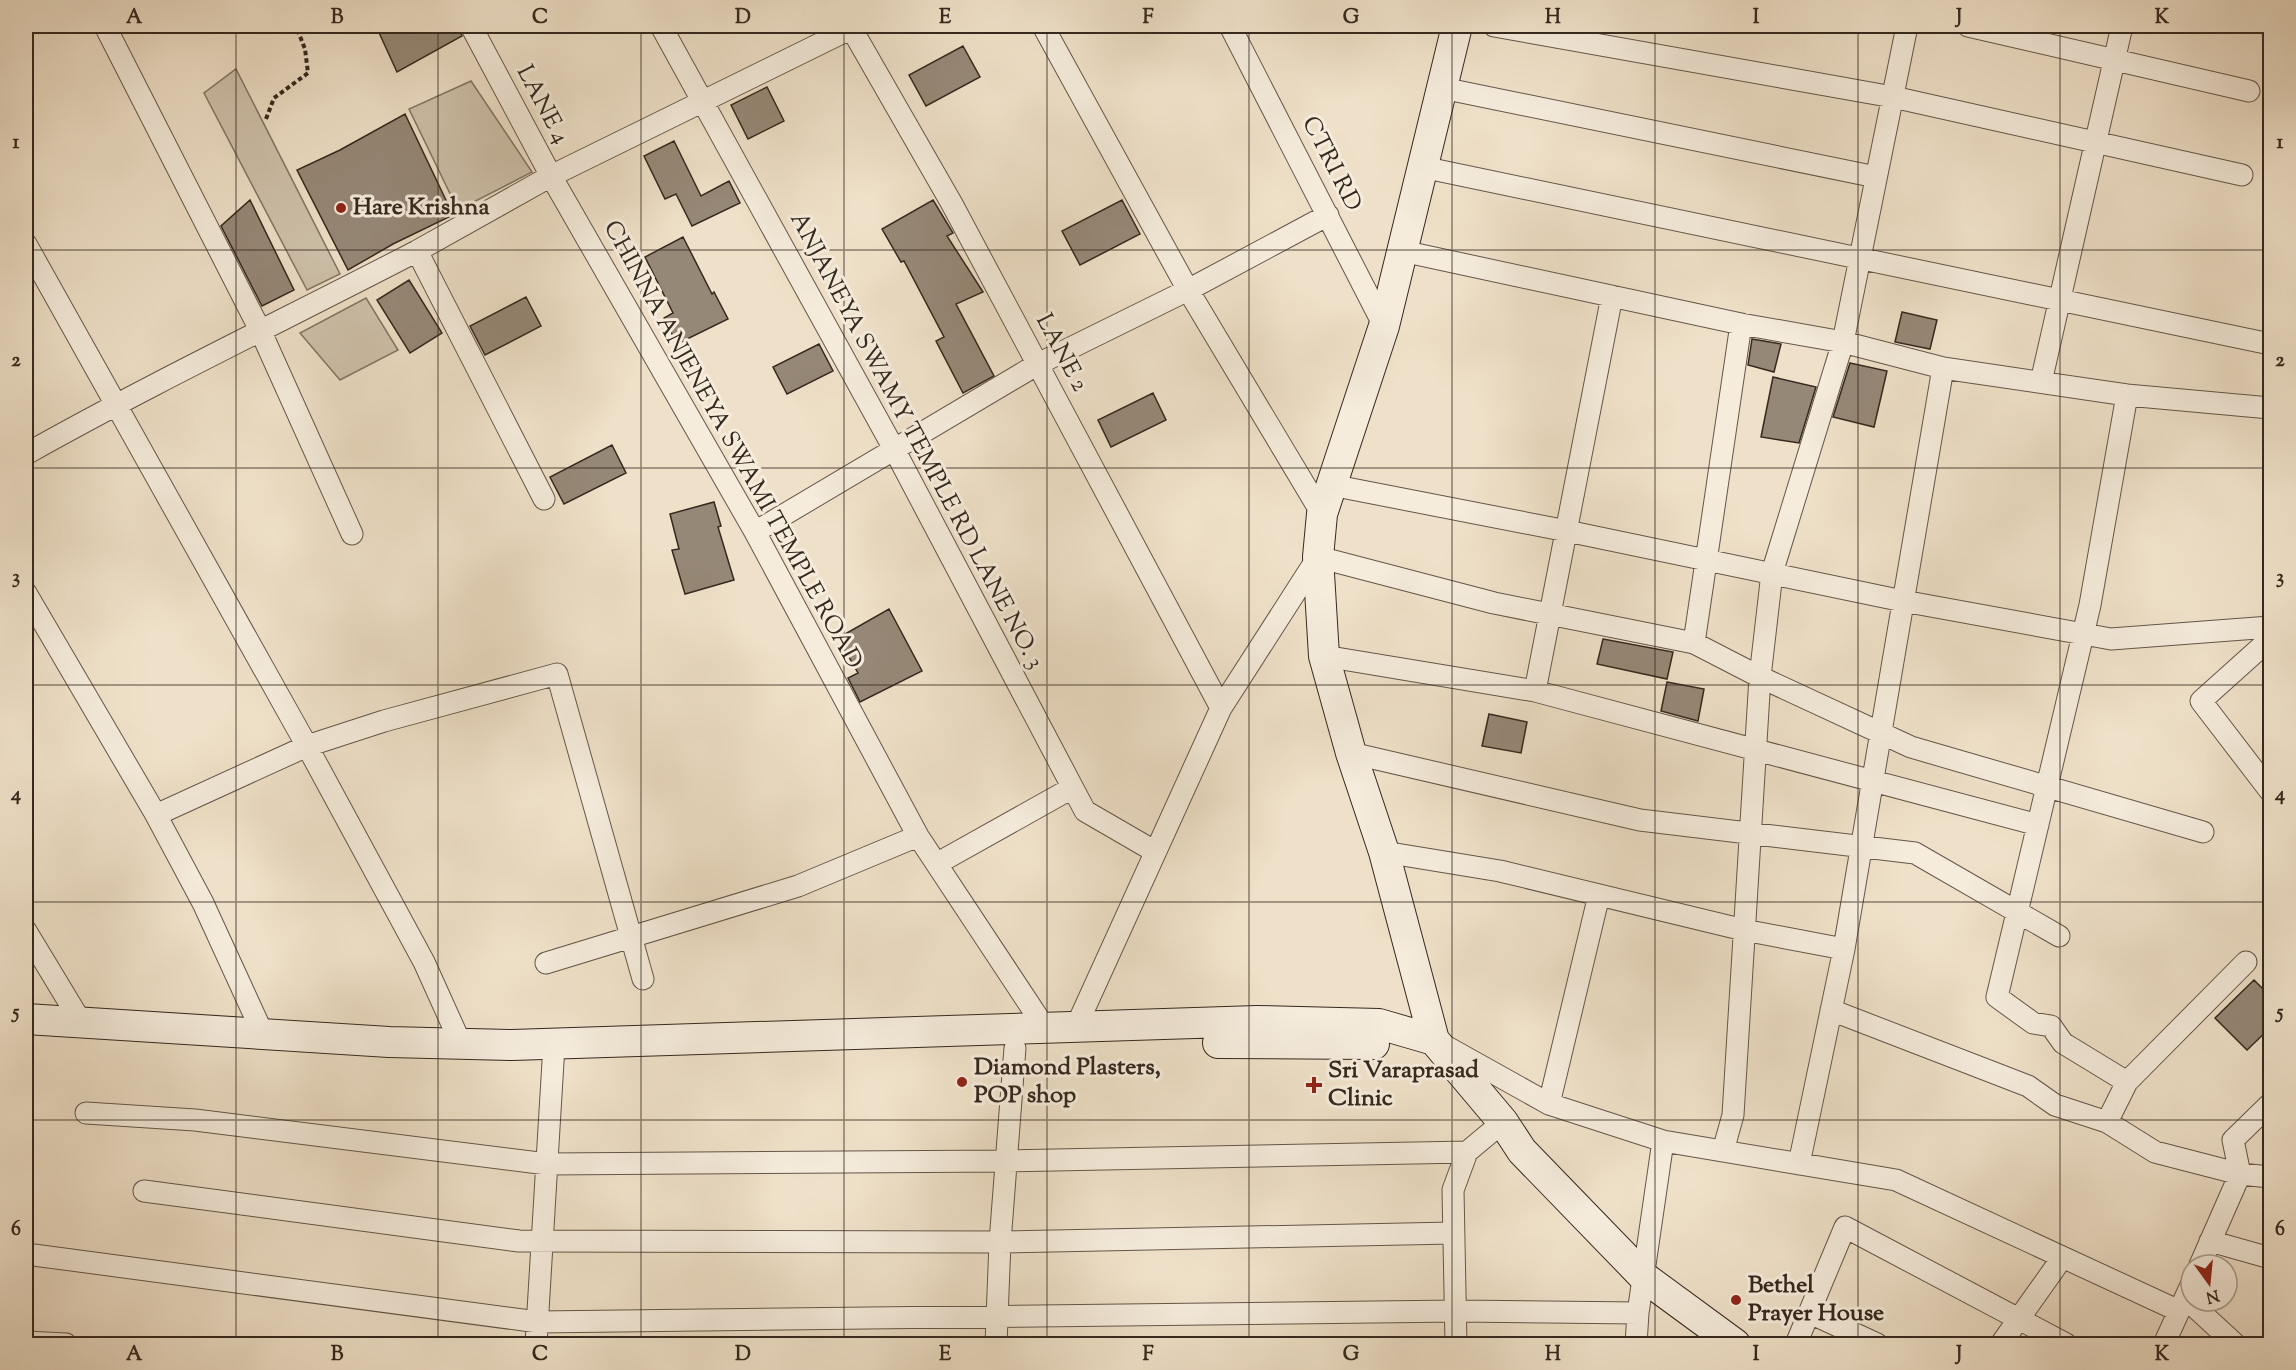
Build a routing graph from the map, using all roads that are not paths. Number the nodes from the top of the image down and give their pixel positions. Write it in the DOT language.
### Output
graph roads {
  1 [pos="105,26"];
  2 [pos="471,26"];
  3 [pos="662,26"];
  4 [pos="852,26"];
  5 [pos="1044,26"];
  6 [pos="1230,26"];
  7 [pos="1457,26"];
  8 [pos="1494,26"];
  9 [pos="1907,26"];
  10 [pos="1968,26"];
  11 [pos="2122,26"];
  12 [pos="2116,60"];
  13 [pos="1442,88"];
  14 [pos="2248,91"];
  15 [pos="1893,97"];
  16 [pos="702,100"];
  17 [pos="2096,142"];
  18 [pos="1422,167"];
  19 [pos="2242,175"];
  20 [pos="551,176"];
  21 [pos="1876,177"];
  22 [pos="1328,215"];
  23 [pos="26,243"];
  24 [pos="419,250"];
  25 [pos="1402,251"];
  26 [pos="1860,258"];
  27 [pos="1188,290"];
  28 [pos="1612,296"];
  29 [pos="2061,300"];
  30 [pos="1742,324"];
  31 [pos="1384,326"];
  32 [pos="261,332"];
  33 [pos="1843,342"];
  34 [pos="2271,344"];
  35 [pos="1038,364"];
  36 [pos="1943,368"];
  37 [pos="2041,382"];
  38 [pos="2127,395"];
  39 [pos="117,403"];
  40 [pos="2271,408"];
  41 [pos="894,449"];
  42 [pos="26,454"];
  43 [pos="1331,485"];
  44 [pos="544,499"];
  45 [pos="1322,514"];
  46 [pos="1567,531"];
  47 [pos="755,532"];
  48 [pos="352,534"];
  49 [pos="1318,557"];
  50 [pos="1706,560"];
  51 [pos="1772,573"];
  52 [pos="26,593"];
  53 [pos="1903,601"];
  54 [pos="1550,614"];
  55 [pos="2271,627"];
  56 [pos="2083,634"];
  57 [pos="2271,639"];
  58 [pos="1694,643"];
  59 [pos="1324,656"];
  60 [pos="1760,677"];
  61 [pos="1536,690"];
  62 [pos="1221,708"];
  63 [pos="1881,732"];
  64 [pos="307,746"];
  65 [pos="1755,749"];
  66 [pos="1351,753"];
  67 [pos="1872,781"];
  68 [pos="2047,786"];
  69 [pos="1072,788"];
  70 [pos="2271,790"];
  71 [pos="156,815"];
  72 [pos="2038,825"];
  73 [pos="2203,832"];
  74 [pos="1750,833"];
  75 [pos="918,836"];
  76 [pos="1861,847"];
  77 [pos="1154,851"];
  78 [pos="1384,852"];
  79 [pos="938,863"];
  80 [pos="1599,895"];
  81 [pos="2017,912"];
  82 [pos="1744,930"];
  83 [pos="26,931"];
  84 [pos="2059,936"];
  85 [pos="633,938"];
  86 [pos="1844,949"];
  87 [pos="2246,962"];
  88 [pos="546,963"];
  89 [pos="643,979"];
  90 [pos="1831,1010"];
  91 [pos="26,1019"];
  92 [pos="81,1022"];
  93 [pos="1076,1027"];
  94 [pos="1045,1028"];
  95 [pos="263,1034"];
  96 [pos="26,1040"];
  97 [pos="1434,1040"];
  98 [pos="461,1044"];
  99 [pos="1015,1048"];
  100 [pos="553,1054"];
  101 [pos="2127,1082"];
  102 [pos="1549,1104"];
  103 [pos="2271,1104"];
  104 [pos="86,1113"];
  105 [pos="1503,1122"];
  106 [pos="2107,1122"];
  107 [pos="1663,1141"];
  108 [pos="1723,1151"];
  109 [pos="1467,1152"];
  110 [pos="1007,1161"];
  111 [pos="547,1164"];
  112 [pos="1799,1164"];
  113 [pos="2240,1174"];
  114 [pos="2271,1177"];
  115 [pos="144,1191"];
  116 [pos="1453,1233"];
  117 [pos="543,1240"];
  118 [pos="2210,1241"];
  119 [pos="1000,1242"];
  120 [pos="2205,1253"];
  121 [pos="26,1254"];
  122 [pos="2062,1258"];
  123 [pos="2271,1258"];
  124 [pos="1645,1278"];
  125 [pos="2179,1296"];
  126 [pos="1457,1311"];
  127 [pos="2179,1311"];
  128 [pos="1638,1313"];
  129 [pos="1810,1313"];
  130 [pos="2201,1313"];
  131 [pos="998,1317"];
  132 [pos="2019,1319"];
  133 [pos="538,1322"];
  134 [pos="26,1341"];
  135 [pos="66,1344"];
  136 [pos="536,1344"];
  137 [pos="996,1344"];
  138 [pos="1456,1344"];
  139 [pos="1636,1344"];
  140 [pos="1735,1344"];
  141 [pos="1796,1344"];
  142 [pos="1877,1344"];
  143 [pos="2001,1344"];
  144 [pos="2066,1344"];
  145 [pos="2164,1344"];
  146 [pos="2235,1344"];
  1 -- 32 [label="street"];
  2 -- 20 [label="street, LANE 4"];
  3 -- 16 [label="street, ANJANEYA SWAMY TEMPLE RD LANE NO. 3"];
  4 -- 16 [label="street"];
  4 -- 35 [label="street, LANE 2"];
  5 -- 27 [label="street"];
  6 -- 22 [label="street, CTRI RD"];
  7 -- 13 [label="street"];
  8 -- 15 [label="street"];
  9 -- 15 [label="street"];
  10 -- 12 [label="street"];
  11 -- 12 [label="street"];
  12 -- 14 [label="street"];
  12 -- 17 [label="street"];
  13 -- 18 [label="street"];
  13 -- 21 [label="street"];
  15 -- 17 [label="street"];
  15 -- 21 [label="street"];
  16 -- 20 [label="street"];
  16 -- 41 [label="street, ANJANEYA SWAMY TEMPLE RD LANE NO. 3"];
  17 -- 19 [label="street"];
  17 -- 29 [label="street"];
  18 -- 25 [label="street"];
  18 -- 26 [label="street"];
  20 -- 24 [label="street"];
  20 -- 47 [label="street, CHINNA ANJENEYA SWAMI TEMPLE ROAD"];
  21 -- 26 [label="street"];
  22 -- 27 [label="street"];
  22 -- 31 [label="street, CTRI RD"];
  23 -- 39 [label="street"];
  24 -- 32 [label="street"];
  24 -- 44 [label="street"];
  25 -- 28 [label="street"];
  25 -- 31 [label="street"];
  26 -- 29 [label="street"];
  26 -- 33 [label="street"];
  27 -- 35 [label="street"];
  27 -- 45 [label="street"];
  28 -- 30 [label="street"];
  28 -- 46 [label="street"];
  29 -- 34 [label="street"];
  29 -- 37 [label="street"];
  30 -- 33 [label="street"];
  30 -- 50 [label="street"];
  31 -- 43 [label="street"];
  32 -- 39 [label="street"];
  32 -- 48 [label="street"];
  33 -- 36 [label="street"];
  33 -- 51 [label="street"];
  35 -- 41 [label="street"];
  35 -- 62 [label="street, LANE 2"];
  36 -- 37 [label="street"];
  36 -- 53 [label="street"];
  37 -- 38 [label="street"];
  38 -- 40 [label="street"];
  38 -- 56 [label="street"];
  39 -- 42 [label="street"];
  39 -- 64 [label="street"];
  41 -- 47 [label="street"];
  41 -- 69 [label="street, ANJANEYA SWAMY TEMPLE RD LANE NO. 3"];
  43 -- 45 [label="street"];
  43 -- 46 [label="street"];
  45 -- 49 [label="street"];
  46 -- 50 [label="street"];
  46 -- 54 [label="street"];
  47 -- 75 [label="street, CHINNA ANJENEYA SWAMI TEMPLE ROAD"];
  49 -- 54 [label="street"];
  49 -- 59 [label="street"];
  49 -- 62 [label="street"];
  50 -- 51 [label="street"];
  50 -- 58 [label="street"];
  51 -- 53 [label="street"];
  51 -- 60 [label="street"];
  52 -- 71 [label="street"];
  53 -- 56 [label="street"];
  53 -- 63 [label="street"];
  54 -- 58 [label="street"];
  54 -- 61 [label="street"];
  55 -- 56 [label="street"];
  56 -- 68 [label="street"];
  57 -- 70 [label="street"];
  58 -- 60 [label="street"];
  59 -- 61 [label="street"];
  59 -- 66 [label="street"];
  60 -- 63 [label="street"];
  60 -- 65 [label="street"];
  61 -- 65 [label="street"];
  62 -- 77 [label="street"];
  63 -- 67 [label="street"];
  63 -- 68 [label="street"];
  64 -- 71 [label="street"];
  64 -- 85 [label="street"];
  64 -- 98 [label="street"];
  65 -- 67 [label="street"];
  65 -- 74 [label="street"];
  66 -- 74 [label="street"];
  66 -- 78 [label="street"];
  67 -- 72 [label="street"];
  67 -- 76 [label="street"];
  68 -- 72 [label="street"];
  68 -- 73 [label="street"];
  69 -- 77 [label="street, ANJANEYA SWAMY TEMPLE RD LANE NO. 3"];
  69 -- 79 [label="street"];
  71 -- 95 [label="street"];
  72 -- 81 [label="street"];
  74 -- 76 [label="street"];
  74 -- 82 [label="street"];
  75 -- 79 [label="street, CHINNA ANJENEYA SWAMI TEMPLE ROAD"];
  75 -- 85 [label="street"];
  76 -- 81 [label="street"];
  76 -- 86 [label="street"];
  77 -- 93 [label="street"];
  78 -- 80 [label="street"];
  78 -- 97 [label="street"];
  79 -- 94 [label="street, CHINNA ANJENEYA SWAMI TEMPLE ROAD"];
  80 -- 82 [label="street"];
  80 -- 102 [label="street"];
  81 -- 84 [label="street"];
  81 -- 101 [label="street"];
  82 -- 86 [label="street"];
  82 -- 108 [label="street"];
  83 -- 92 [label="street"];
  85 -- 88 [label="street"];
  85 -- 89 [label="street"];
  86 -- 90 [label="street"];
  87 -- 101 [label="street"];
  90 -- 106 [label="street"];
  90 -- 112 [label="street"];
  91 -- 92 [label="street"];
  92 -- 95 [label="street"];
  93 -- 94 [label="street"];
  93 -- 97 [label="street"];
  94 -- 100 [label="street"];
  95 -- 98 [label="street"];
  96 -- 100 [label="street"];
  97 -- 99 [label="street"];
  97 -- 102 [label="street"];
  97 -- 105 [label="street"];
  98 -- 100 [label="street"];
  99 -- 100 [label="street"];
  99 -- 110 [label="street"];
  100 -- 111 [label="street"];
  101 -- 106 [label="street"];
  102 -- 107 [label="street"];
  103 -- 113 [label="street"];
  104 -- 111 [label="street"];
  105 -- 109 [label="street"];
  105 -- 124 [label="street"];
  106 -- 113 [label="street"];
  107 -- 108 [label="street"];
  107 -- 124 [label="street"];
  108 -- 112 [label="street"];
  109 -- 110 [label="street"];
  109 -- 116 [label="street"];
  110 -- 111 [label="street"];
  110 -- 119 [label="street"];
  111 -- 117 [label="street"];
  112 -- 122 [label="street"];
  113 -- 114 [label="street"];
  113 -- 118 [label="street"];
  115 -- 117 [label="street"];
  116 -- 119 [label="street"];
  116 -- 126 [label="street"];
  117 -- 119 [label="street"];
  117 -- 133 [label="street"];
  118 -- 120 [label="street"];
  118 -- 123 [label="street"];
  119 -- 131 [label="street"];
  121 -- 133 [label="street"];
  122 -- 125 [label="street"];
  122 -- 132 [label="street"];
  124 -- 128 [label="street"];
  124 -- 140 [label="street"];
  126 -- 128 [label="street"];
  126 -- 131 [label="street"];
  126 -- 138 [label="street"];
  127 -- 145 [label="street"];
  128 -- 139 [label="street"];
  129 -- 132 [label="street"];
  129 -- 141 [label="street"];
  129 -- 142 [label="street"];
  130 -- 146 [label="street"];
  131 -- 133 [label="street"];
  131 -- 137 [label="street"];
  132 -- 143 [label="street"];
  132 -- 144 [label="street"];
  133 -- 136 [label="street"];
  134 -- 135 [label="street"];
}
